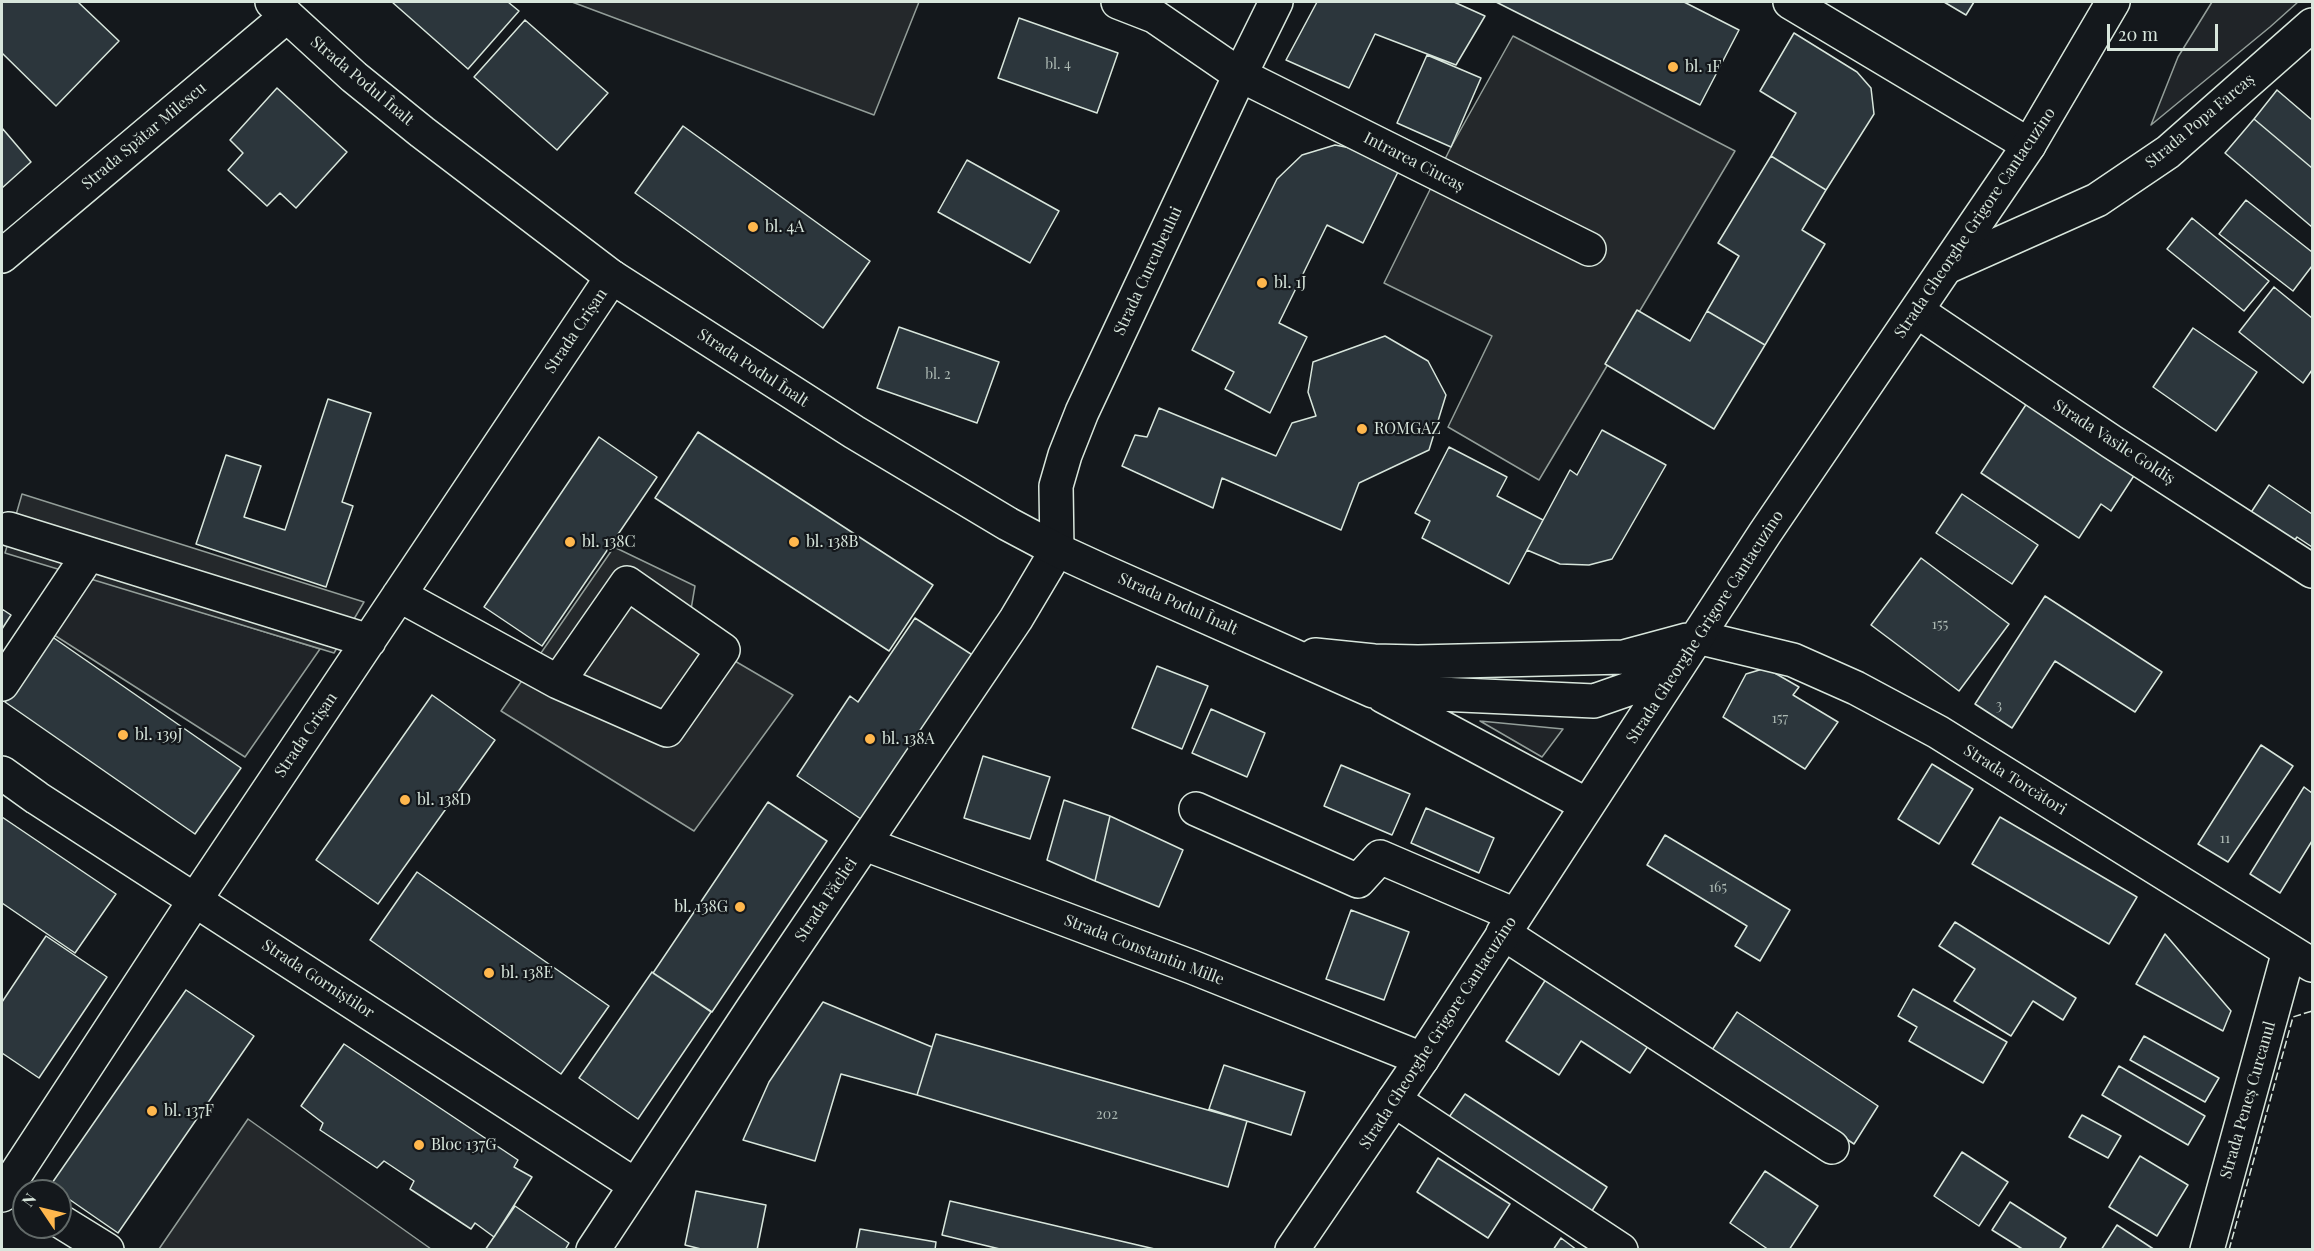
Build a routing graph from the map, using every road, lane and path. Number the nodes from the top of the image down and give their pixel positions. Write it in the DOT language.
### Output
graph roads {
  1 [pos="1118,2"];
  2 [pos="1276,2"];
  3 [pos="1790,2"];
  4 [pos="2113,2"];
  5 [pos="279,9"];
  6 [pos="2313,25"];
  7 [pos="1240,75"];
  8 [pos="2029,145"];
  9 [pos="1588,249"];
  10 [pos="2,256"];
  11 [pos="1949,266"];
  12 [pos="612,277"];
  13 [pos="1917,311"];
  14 [pos="9,529"];
  15 [pos="1057,550"];
  16 [pos="89,554"];
  17 [pos="2313,571"];
  18 [pos="399,595"];
  19 [pos="1697,637"];
  20 [pos="369,641"];
  21 [pos="1288,653"];
  22 [pos="558,682"];
  23 [pos="2,684"];
  24 [pos="1374,691"];
  25 [pos="2,773"];
  26 [pos="1587,805"];
  27 [pos="1196,809"];
  28 [pos="865,844"];
  29 [pos="195,900"];
  30 [pos="1509,924"];
  31 [pos="2301,958"];
  32 [pos="1422,1059"];
  33 [pos="1394,1100"];
  34 [pos="1832,1147"];
  35 [pos="635,1185"];
  36 [pos="10,1195"];
  37 [pos="72,1228"];
  38 [pos="107,1250"];
  39 [pos="593,1250"];
  40 [pos="1292,1250"];
  41 [pos="1621,1250"];
  42 [pos="2207,1250"];
  1 -- 7 [label="street, Intrarea Ciucaș"];
  2 -- 7 [label="street, Strada Curcubeului"];
  3 -- 8 [label="street"];
  4 -- 8 [label="street, Strada Gheorghe Grigore Cantacuzino"];
  5 -- 10 [label="street, Strada Spătar Milescu"];
  5 -- 12 [label="street, Strada Podul Înalt"];
  6 -- 11 [label="street, Strada Popa Farcaș"];
  7 -- 9 [label="street, Intrarea Ciucaș"];
  7 -- 15 [label="street, Strada Curcubeului"];
  8 -- 11 [label="street, Strada Gheorghe Grigore Cantacuzino"];
  11 -- 13 [label="street, Strada Gheorghe Grigore Cantacuzino"];
  12 -- 15 [label="street, Strada Podul Înalt"];
  12 -- 18 [label="street, Strada Crișan"];
  13 -- 17 [label="street, Strada Vasile Goldiș"];
  13 -- 19 [label="street, Strada Gheorghe Grigore Cantacuzino"];
  14 -- 16 [label="street"];
  15 -- 21 [label="street, Strada Podul Înalt"];
  15 -- 28 [label="street, Strada Făcliei"];
  16 -- 20 [label="street"];
  16 -- 23 [label="street"];
  18 -- 20 [label="street, Strada Crișan"];
  18 -- 22 [label="street"];
  19 -- 21 [label="street, Strada Podul Înalt"];
  19 -- 24 [label="street, Strada Podul Înalt"];
  19 -- 26 [label="street, Strada Gheorghe Grigore Cantacuzino"];
  19 -- 31 [label="street, Strada Torcători"];
  20 -- 29 [label="street, Strada Crișan"];
  21 -- 24 [label="street, Strada Podul Înalt"];
  22 -- 22 [label="street"];
  24 -- 26 [label="street"];
  25 -- 29 [label="street, Strada Gorniștilor"];
  26 -- 30 [label="street, Strada Gheorghe Grigore Cantacuzino"];
  27 -- 30 [label="street"];
  28 -- 32 [label="street, Strada Constantin Mille"];
  28 -- 35 [label="street, Strada Făcliei"];
  29 -- 35 [label="street, Strada Gorniștilor"];
  29 -- 36 [label="street, Strada Crișan"];
  30 -- 32 [label="street, Strada Gheorghe Grigore Cantacuzino"];
  30 -- 34 [label="street"];
  31 -- 42 [label="street, Strada Peneș Curcanul"];
  32 -- 33 [label="street, Strada Gheorghe Grigore Cantacuzino"];
  33 -- 40 [label="street, Strada Gheorghe Grigore Cantacuzino"];
  33 -- 41 [label="street"];
  35 -- 39 [label="street, Strada Făcliei"];
  37 -- 38 [label="street"];
}
